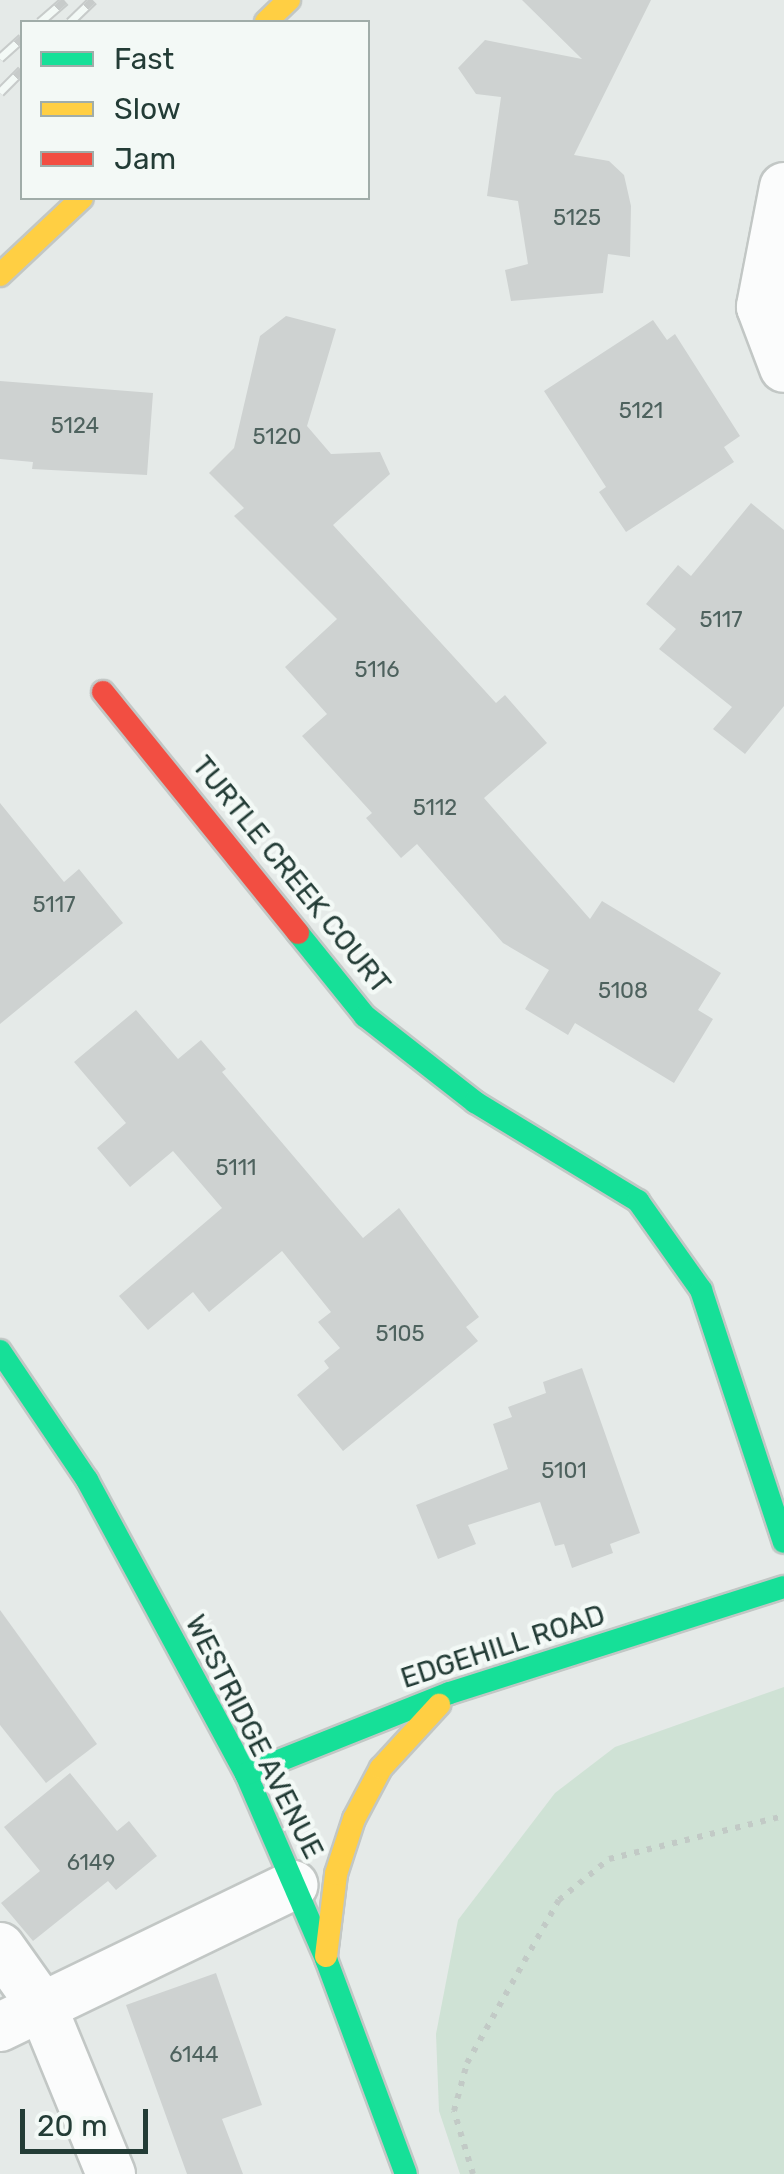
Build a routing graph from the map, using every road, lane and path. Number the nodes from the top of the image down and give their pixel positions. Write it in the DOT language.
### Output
graph roads {
  1 [pos="290,0"];
  2 [pos="268,20"];
  3 [pos="784,187"];
  4 [pos="80,200"];
  5 [pos="0,275"];
  6 [pos="784,368"];
  7 [pos="103,692"];
  8 [pos="0,1352"];
  9 [pos="784,1542"];
  10 [pos="784,1587"];
  11 [pos="450,1693"];
  12 [pos="246,1774"];
  13 [pos="784,1816"];
  14 [pos="294,1885"];
  15 [pos="0,1947"];
  16 [pos="326,1959"];
  17 [pos="42,2006"];
  18 [pos="0,2027"];
  19 [pos="112,2174"];
  20 [pos="406,2174"];
  21 [pos="473,2174"];
  1 -- 2 [label="street"];
  3 -- 6 [label="street"];
  4 -- 5 [label="street"];
  7 -- 9 [label="street, TURTLE CREEK COURT"];
  8 -- 12 [label="street, WESTRIDGE AVENUE"];
  10 -- 11 [label="street, EDGEHILL ROAD"];
  11 -- 12 [label="street, EDGEHILL ROAD"];
  11 -- 16 [label="street"];
  12 -- 14 [label="street, WESTRIDGE AVENUE"];
  13 -- 21 [label="path"];
  14 -- 16 [label="street, WESTRIDGE AVENUE"];
  14 -- 17 [label="street"];
  15 -- 17 [label="street"];
  16 -- 20 [label="street, WESTRIDGE AVENUE"];
  17 -- 18 [label="street"];
  17 -- 19 [label="street"];
}
